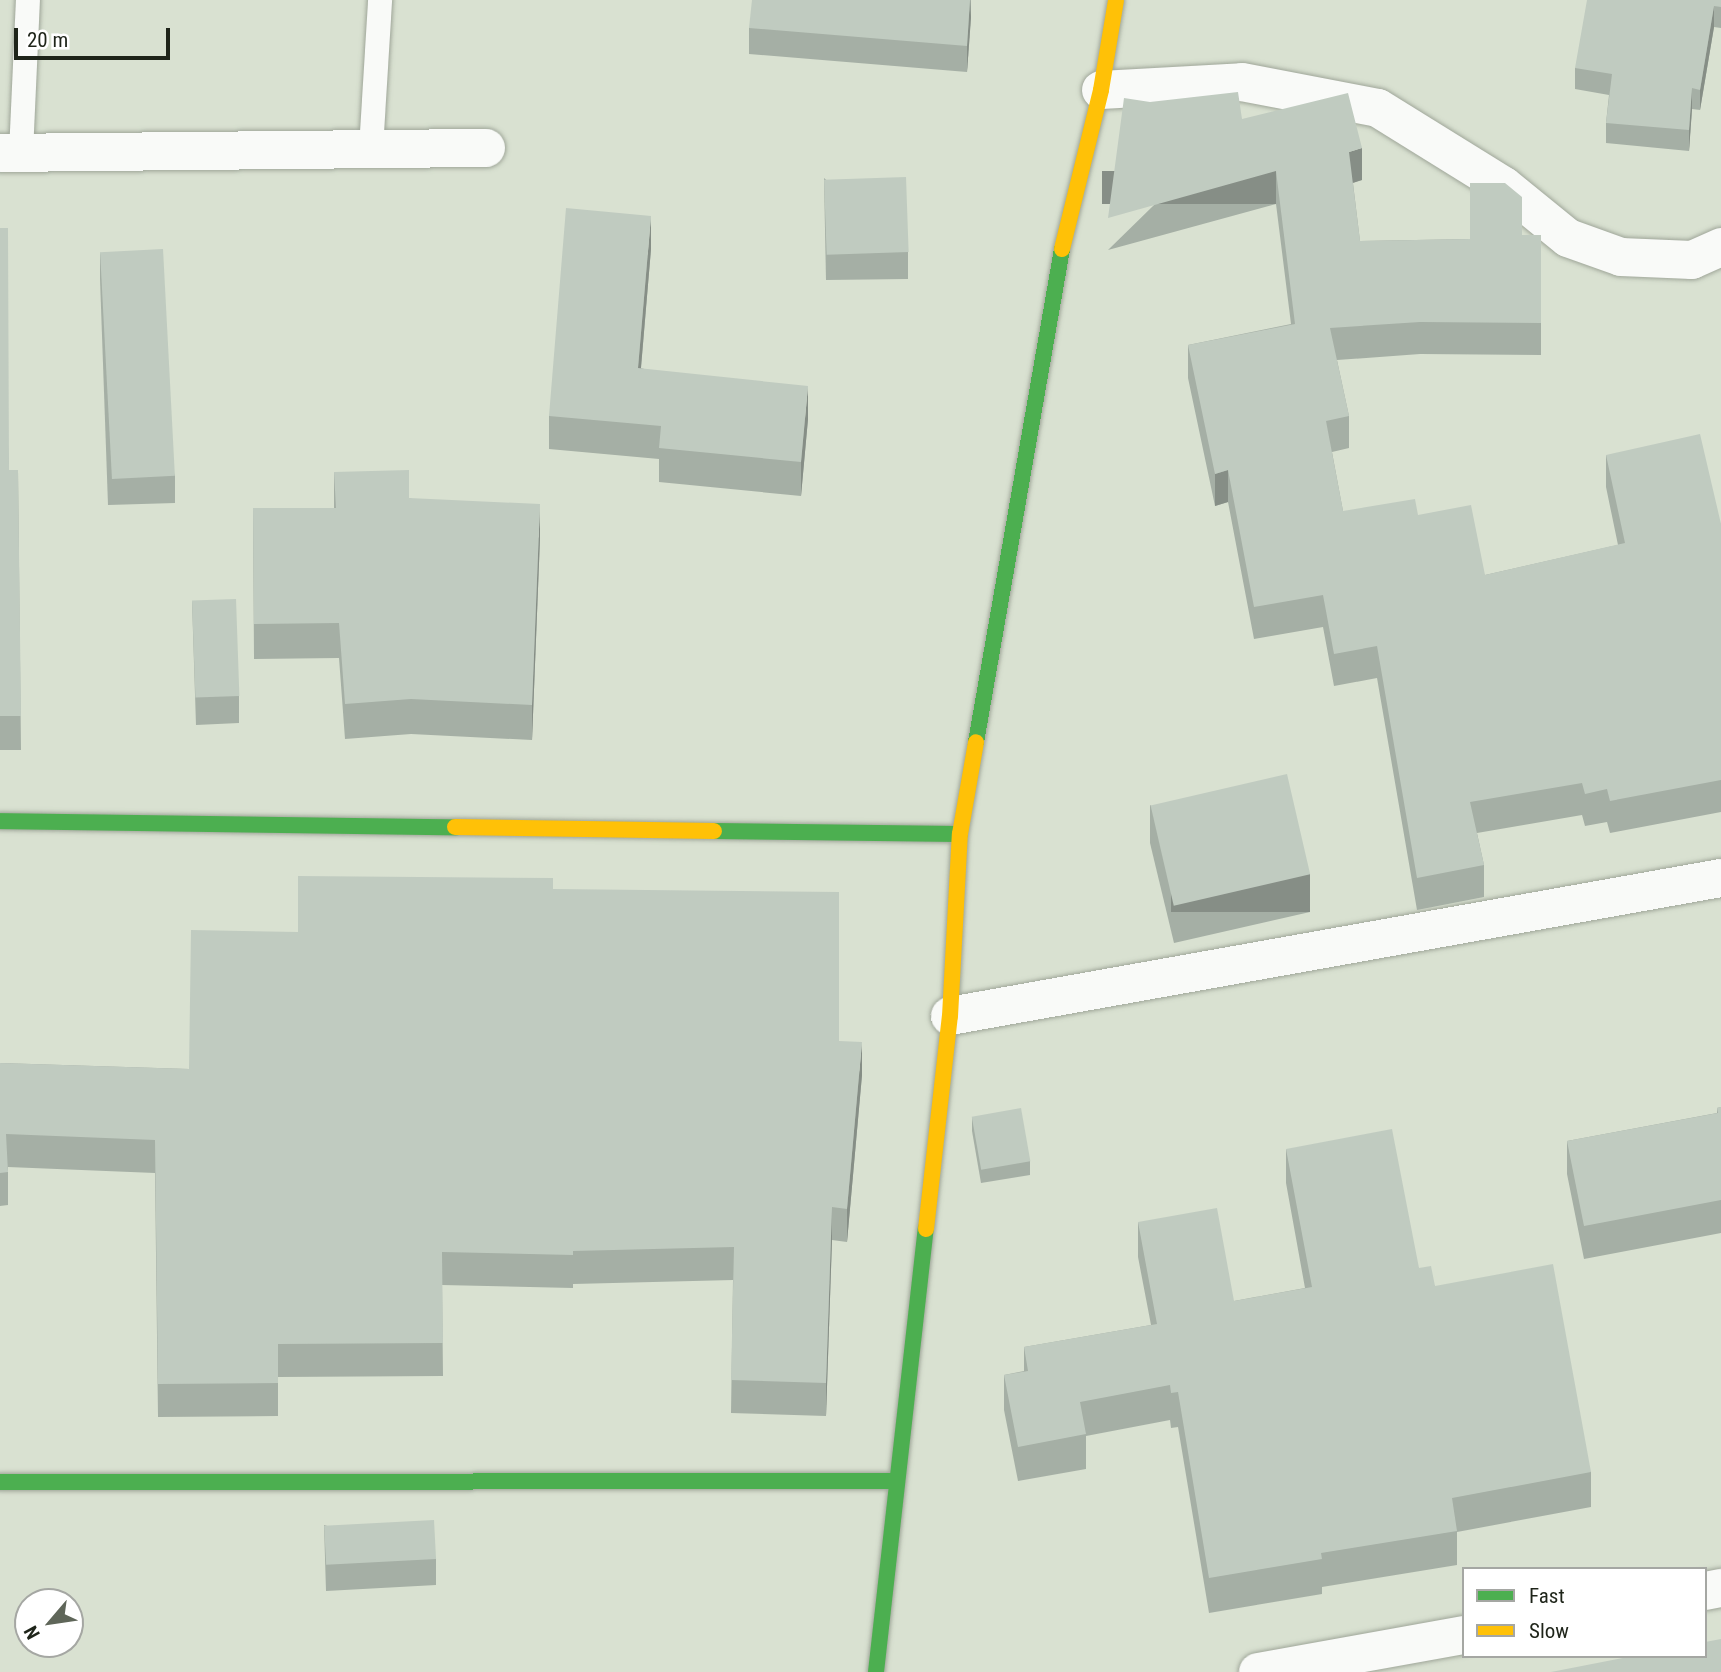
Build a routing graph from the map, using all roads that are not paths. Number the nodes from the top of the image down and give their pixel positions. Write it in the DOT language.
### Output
graph roads {
  1 [pos="28,0"];
  2 [pos="380,0"];
  3 [pos="1115,0"];
  4 [pos="1101,90"];
  5 [pos="486,148"];
  6 [pos="372,149"];
  7 [pos="11,153"];
  8 [pos="1721,247"];
  9 [pos="0,821"];
  10 [pos="960,834"];
  11 [pos="1721,878"];
  12 [pos="950,1016"];
  13 [pos="894,1481"];
  14 [pos="0,1482"];
  15 [pos="1462,1635"];
  16 [pos="876,1672"];
  17 [pos="1258,1672"];
  1 -- 7 [label="lane"];
  2 -- 6 [label="lane"];
  3 -- 4 [label="street"];
  4 -- 8 [label="street"];
  4 -- 10 [label="street"];
  5 -- 6 [label="street"];
  6 -- 7 [label="street"];
  9 -- 10 [label="street"];
  10 -- 12 [label="street"];
  11 -- 12 [label="street"];
  12 -- 13 [label="street"];
  13 -- 14 [label="street"];
  13 -- 16 [label="street"];
  15 -- 17 [label="street"];
}
